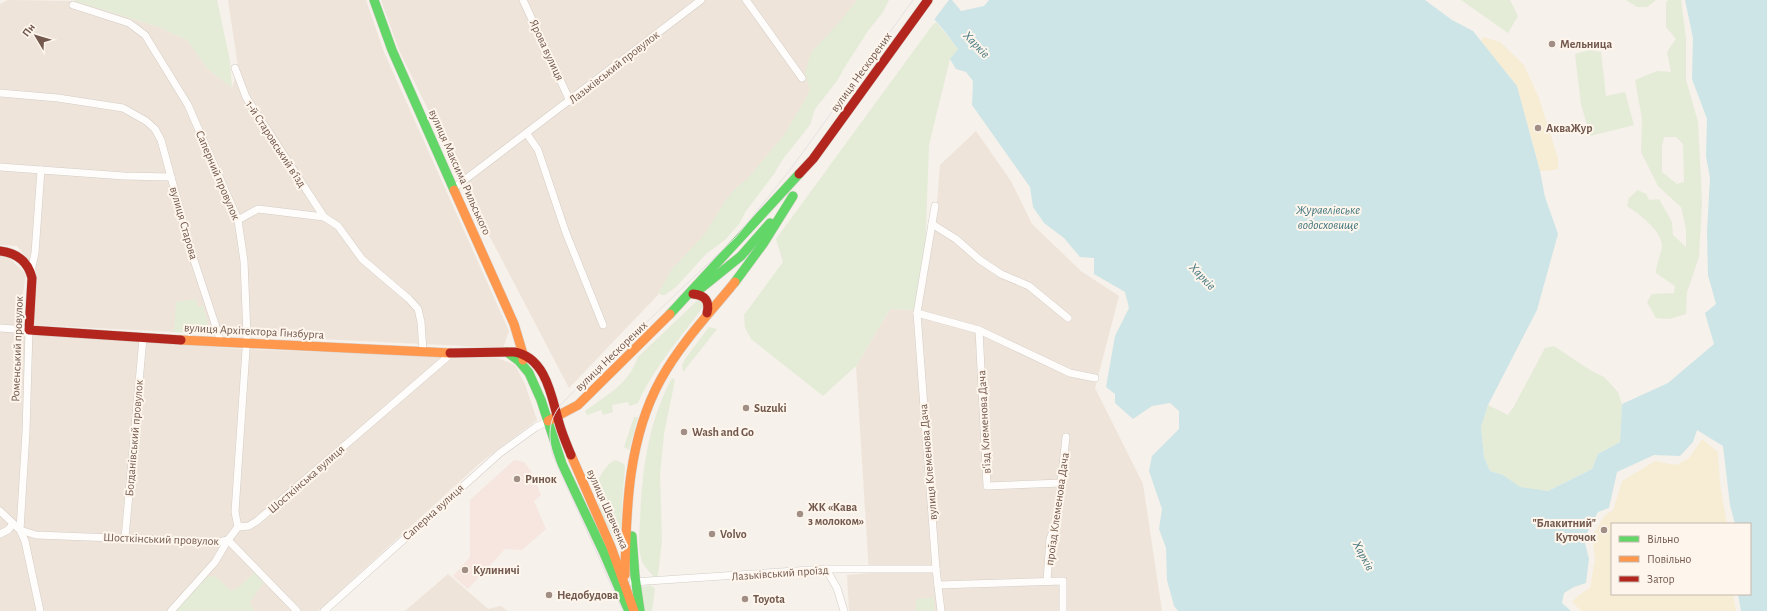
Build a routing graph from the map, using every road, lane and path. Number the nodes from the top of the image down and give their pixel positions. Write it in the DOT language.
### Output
graph roads {
  1 [pos="374,0"];
  2 [pos="523,0"];
  3 [pos="701,0"];
  4 [pos="746,0"];
  5 [pos="928,0"];
  6 [pos="73,5"];
  7 [pos="235,68"];
  8 [pos="802,78"];
  9 [pos="0,92"];
  10 [pos="570,101"];
  11 [pos="527,134"];
  12 [pos="813,159"];
  13 [pos="0,167"];
  14 [pos="41,170"];
  15 [pos="171,177"];
  16 [pos="454,188"];
  17 [pos="785,190"];
  18 [pos="793,196"];
  19 [pos="935,206"];
  20 [pos="324,217"];
  21 [pos="238,220"];
  22 [pos="932,224"];
  23 [pos="0,251"];
  24 [pos="741,256"];
  25 [pos="31,271"];
  26 [pos="693,294"];
  27 [pos="685,300"];
  28 [pos="707,313"];
  29 [pos="916,313"];
  30 [pos="1068,318"];
  31 [pos="603,325"];
  32 [pos="0,328"];
  33 [pos="29,330"];
  34 [pos="979,330"];
  35 [pos="143,338"];
  36 [pos="219,341"];
  37 [pos="246,343"];
  38 [pos="423,351"];
  39 [pos="506,352"];
  40 [pos="452,353"];
  41 [pos="523,354"];
  42 [pos="523,365"];
  43 [pos="1095,378"];
  44 [pos="558,417"];
  45 [pos="548,421"];
  46 [pos="1066,438"];
  47 [pos="1062,483"];
  48 [pos="630,486"];
  49 [pos="0,511"];
  50 [pos="13,524"];
  51 [pos="238,527"];
  52 [pos="20,530"];
  53 [pos="0,534"];
  54 [pos="125,538"];
  55 [pos="228,540"];
  56 [pos="609,540"];
  57 [pos="625,540"];
  58 [pos="603,551"];
  59 [pos="936,568"];
  60 [pos="826,569"];
  61 [pos="1047,581"];
  62 [pos="625,582"];
  63 [pos="636,583"];
  64 [pos="938,585"];
  65 [pos="40,611"];
  66 [pos="171,611"];
  67 [pos="298,611"];
  68 [pos="324,611"];
  69 [pos="629,611"];
  70 [pos="634,611"];
  71 [pos="640,611"];
  72 [pos="844,611"];
  73 [pos="941,611"];
  74 [pos="1063,611"];
  1 -- 16 [label="main road, вулиця Максима Рильського"];
  2 -- 10 [label="street, Ярова вулиця"];
  3 -- 10 [label="street, Лазьківський провулок"];
  4 -- 8 [label="street"];
  5 -- 12 [label="main road, вулиця Нескорених"];
  6 -- 21 [label="street, Саперний провулок"];
  7 -- 20 [label="street, 1-й Старовський в’їзд"];
  9 -- 15 [label="street"];
  10 -- 11 [label="street, Лазьківський провулок"];
  11 -- 16 [label="street, Лазьківський провулок"];
  11 -- 31 [label="street"];
  12 -- 17 [label="main road, вулиця Нескорених"];
  12 -- 18 [label="main road, вулиця Нескорених"];
  13 -- 14 [label="street, вулиця Старова"];
  14 -- 15 [label="street, вулиця Старова"];
  14 -- 25 [label="street, Роменський провулок"];
  15 -- 36 [label="street, вулиця Старова"];
  16 -- 41 [label="main road, вулиця Максима Рильського"];
  17 -- 24 [label="main road"];
  17 -- 27 [label="main road, вулиця Нескорених"];
  18 -- 24 [label="main road, вулиця Нескорених"];
  18 -- 28 [label="main road"];
  19 -- 22 [label="street, вулиця Клеменова Дача"];
  20 -- 21 [label="street"];
  20 -- 38 [label="street"];
  21 -- 37 [label="street, Саперний провулок"];
  22 -- 29 [label="street, вулиця Клеменова Дача"];
  22 -- 30 [label="street"];
  23 -- 25 [label="main road"];
  24 -- 26 [label="main road, вулиця Нескорених"];
  24 -- 28 [label="main road"];
  25 -- 33 [label="main road, Роменський провулок"];
  26 -- 27 [label="main road, вулиця Нескорених"];
  26 -- 28 [label="main road"];
  27 -- 44 [label="main road, вулиця Нескорених"];
  28 -- 48 [label="main road"];
  29 -- 34 [label="street"];
  29 -- 59 [label="street, вулиця Клеменова Дача"];
  32 -- 33 [label="street, вулиця Архітектора Гінзбурга"];
  33 -- 35 [label="main road, вулиця Архітектора Гінзбурга"];
  33 -- 52 [label="street, Роменський провулок"];
  34 -- 43 [label="street"];
  34 -- 47 [label="street, в'їзд Клеменова Дача"];
  35 -- 36 [label="main road, вулиця Архітектора Гінзбурга"];
  35 -- 54 [label="street, Богданівський провулок"];
  36 -- 37 [label="main road, вулиця Архітектора Гінзбурга"];
  37 -- 38 [label="main road, вулиця Архітектора Гінзбурга"];
  37 -- 51 [label="street, Саперний провулок"];
  38 -- 40 [label="main road, вулиця Архітектора Гінзбурга"];
  39 -- 40 [label="main road, вулиця Архітектора Гінзбурга"];
  39 -- 41 [label="main road"];
  39 -- 42 [label="main road, вулиця Максима Рильського"];
  40 -- 51 [label="street, Шосткінська вулиця"];
  41 -- 42 [label="main road, вулиця Максима Рильського"];
  41 -- 44 [label="main road"];
  42 -- 45 [label="main road, вулиця Максима Рильського"];
  44 -- 45 [label="main road, вулиця Нескорених"];
  44 -- 56 [label="main road, вулиця Шевченка"];
  45 -- 58 [label="main road, вулиця Шевченка"];
  45 -- 68 [label="street, Саперна вулиця"];
  46 -- 47 [label="street, проїзд Клеменова Дача"];
  47 -- 61 [label="street, проїзд Клеменова Дача"];
  48 -- 57 [label="main road"];
  48 -- 63 [label="main road"];
  49 -- 50 [label="street"];
  50 -- 52 [label="street"];
  50 -- 53 [label="street"];
  51 -- 55 [label="street"];
  52 -- 54 [label="street, Шосткінський провулок"];
  52 -- 65 [label="street"];
  54 -- 55 [label="street, Шосткінський провулок"];
  55 -- 66 [label="street"];
  55 -- 67 [label="street, Шосткінський провулок"];
  56 -- 57 [label="main road"];
  56 -- 62 [label="main road, вулиця Шевченка"];
  57 -- 62 [label="main road"];
  58 -- 62 [label="main road"];
  58 -- 69 [label="main road, вулиця Шевченка"];
  59 -- 60 [label="street, Лазьківський проїзд"];
  59 -- 64 [label="street, вулиця Клеменова Дача"];
  60 -- 63 [label="street, Лазьківський проїзд"];
  60 -- 72 [label="street"];
  61 -- 64 [label="street"];
  61 -- 74 [label="street"];
  62 -- 63 [label="street, Лазьківський проїзд"];
  62 -- 69 [label="main road"];
  62 -- 70 [label="main road, вулиця Шевченка"];
  63 -- 71 [label="main road"];
  64 -- 73 [label="street, вулиця Клеменова Дача"];
}
